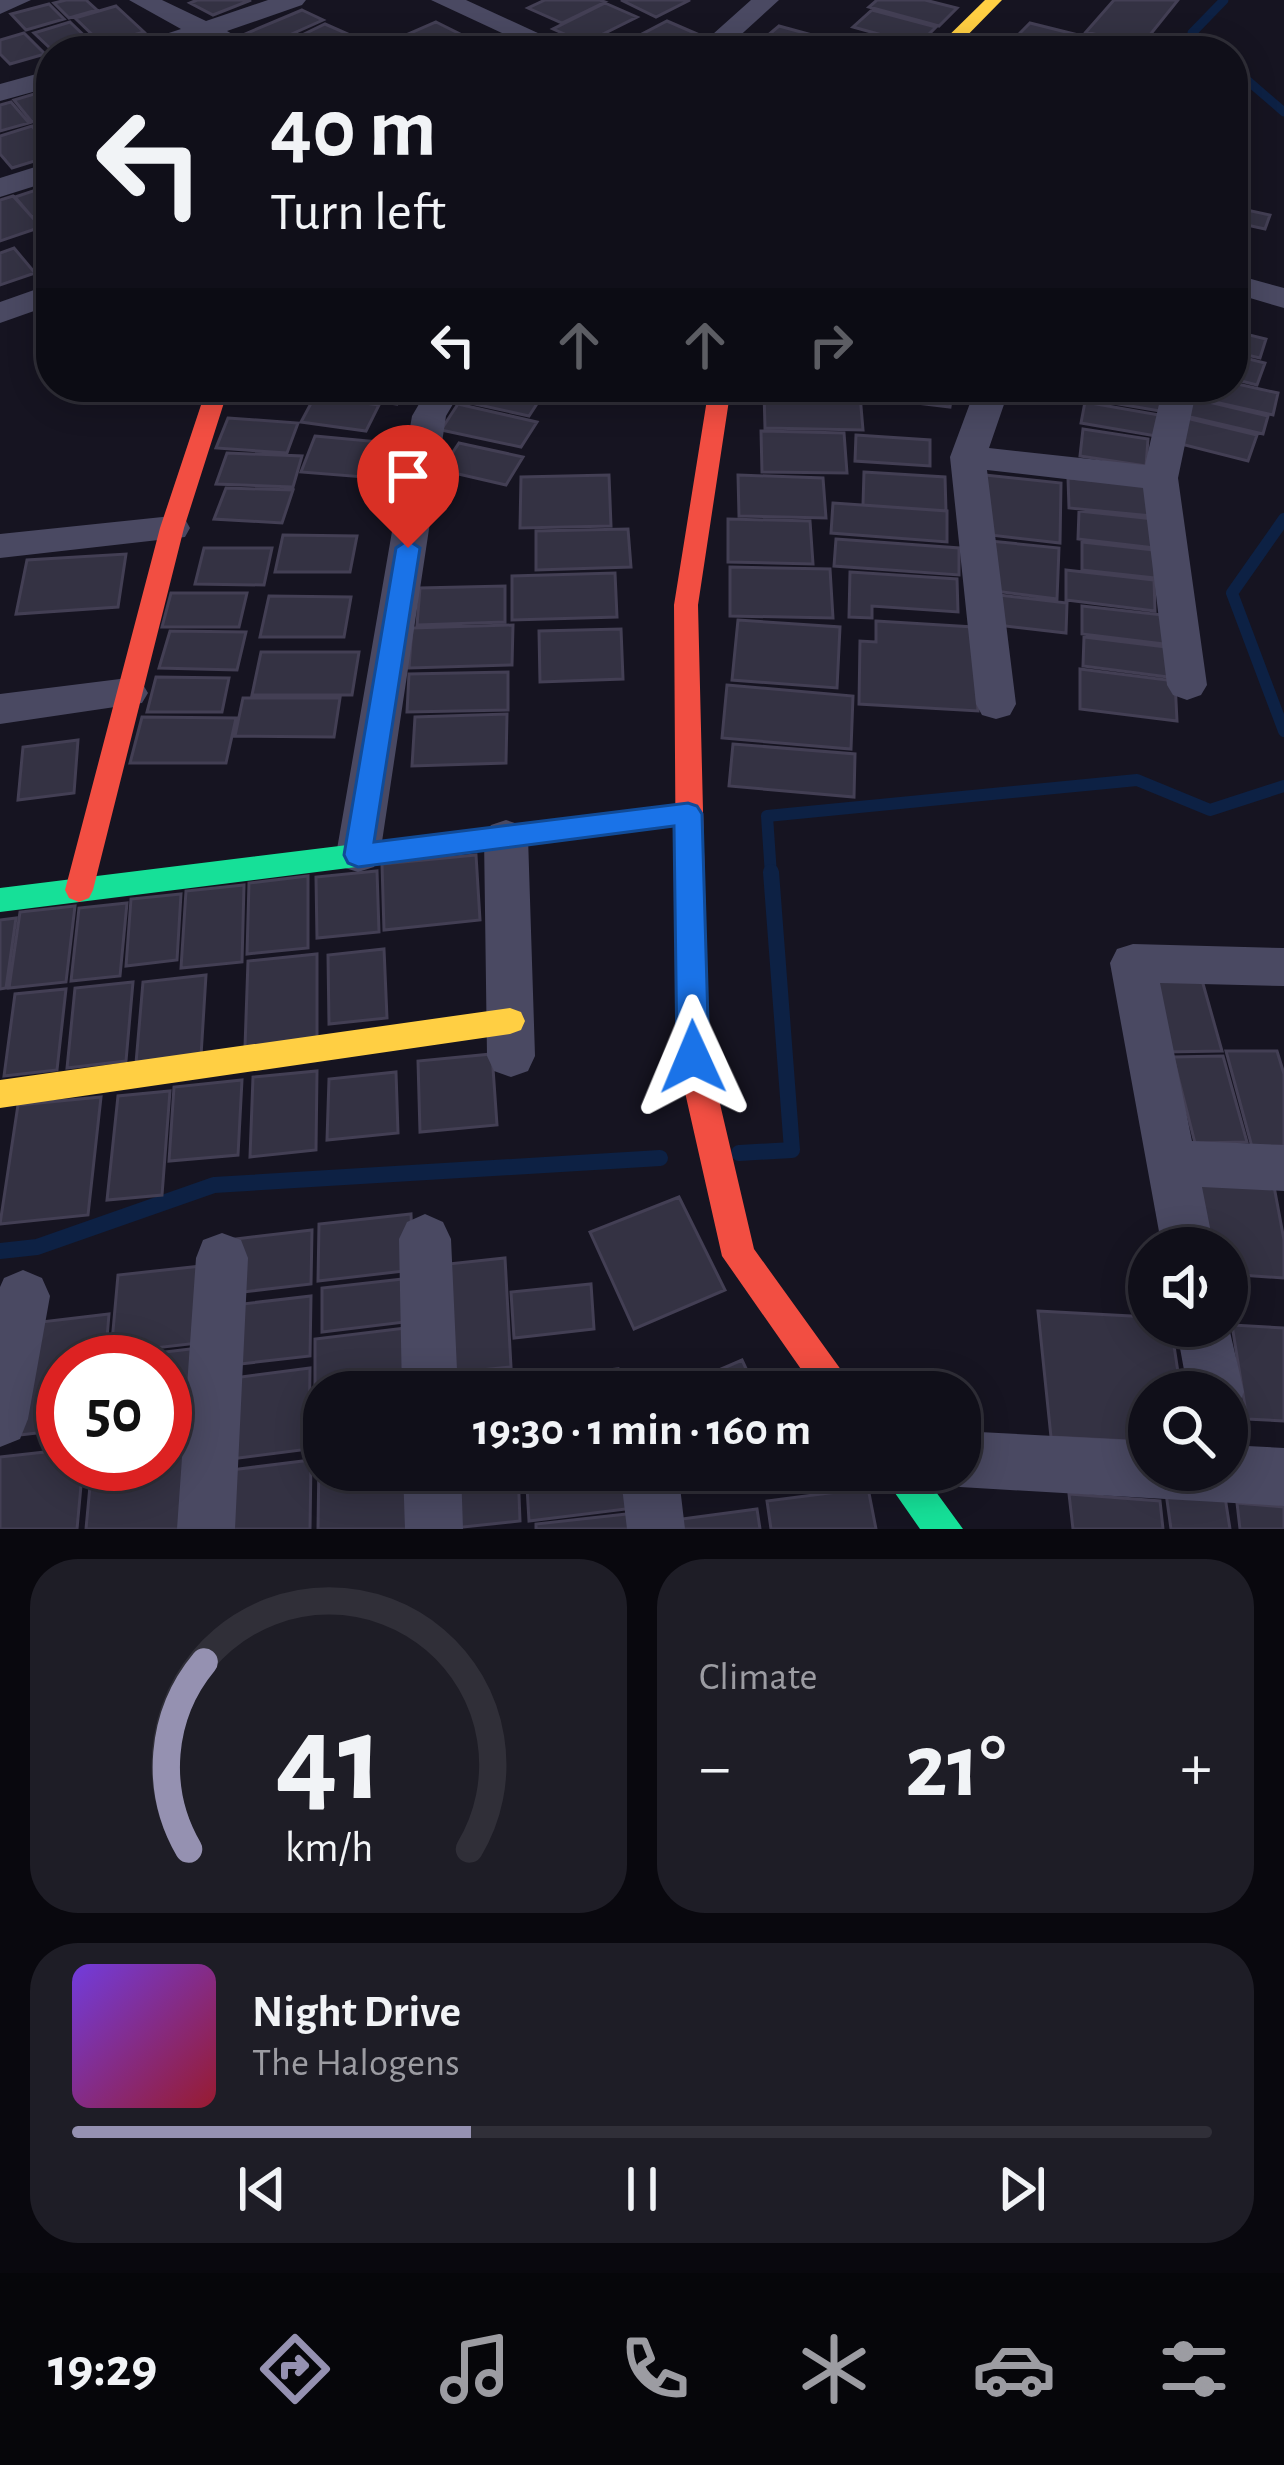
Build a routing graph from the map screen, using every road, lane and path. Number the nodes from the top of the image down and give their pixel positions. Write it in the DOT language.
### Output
graph roads {
  1 [pos="19,0"];
  2 [pos="142,0"];
  3 [pos="293,0"];
  4 [pos="444,0"];
  5 [pos="766,0"];
  6 [pos="994,0"];
  7 [pos="0,6"];
  8 [pos="207,31"];
  9 [pos="190,36"];
  10 [pos="217,36"];
  11 [pos="529,36"];
  12 [pos="724,36"];
  13 [pos="957,36"];
  14 [pos="36,82"];
  15 [pos="0,93"];
  16 [pos="36,176"];
  17 [pos="0,188"];
  18 [pos="1248,287"];
  19 [pos="1284,298"];
  20 [pos="36,300"];
  21 [pos="0,313"];
  22 [pos="213,402"];
  23 [pos="437,402"];
  24 [pos="718,402"];
  25 [pos="988,402"];
  26 [pos="1177,402"];
  27 [pos="968,457"];
  28 [pos="1160,478"];
  29 [pos="172,528"];
  30 [pos="0,546"];
  31 [pos="1186,685"];
  32 [pos="128,693"];
  33 [pos="996,704"];
  34 [pos="0,709"];
  35 [pos="688,814"];
  36 [pos="506,837"];
  37 [pos="358,855"];
  38 [pos="79,890"];
  39 [pos="0,900"];
  40 [pos="1284,967"];
  41 [pos="511,1039"];
  42 [pos="0,1094"];
  43 [pos="1172,1163"];
  44 [pos="1284,1168"];
  45 [pos="1184,1227"];
  46 [pos="424,1238"];
  47 [pos="222,1258"];
  48 [pos="23,1296"];
  49 [pos="429,1371"];
  50 [pos="824,1371"];
  51 [pos="0,1419"];
  52 [pos="981,1460"];
  53 [pos="1128,1464"];
  54 [pos="433,1491"];
  55 [pos="652,1491"];
  56 [pos="914,1491"];
  57 [pos="206,1529"];
  58 [pos="434,1529"];
  59 [pos="656,1529"];
  60 [pos="944,1529"];
  1 -- 7 [label="street"];
  2 -- 8 [label="street"];
  3 -- 8 [label="street"];
  4 -- 11 [label="street"];
  5 -- 12 [label="street"];
  6 -- 13 [label="street"];
  8 -- 9 [label="street"];
  8 -- 10 [label="street"];
  14 -- 15 [label="street"];
  16 -- 17 [label="street"];
  18 -- 19 [label="street"];
  20 -- 21 [label="street"];
  22 -- 29 [label="street"];
  23 -- 37 [label="street"];
  24 -- 35 [label="street"];
  25 -- 27 [label="street"];
  26 -- 28 [label="street"];
  27 -- 28 [label="street"];
  27 -- 33 [label="street"];
  28 -- 31 [label="street"];
  29 -- 30 [label="street"];
  29 -- 32 [label="street"];
  32 -- 34 [label="street"];
  32 -- 38 [label="street"];
  35 -- 36 [label="street"];
  35 -- 50 [label="street"];
  36 -- 37 [label="street"];
  36 -- 41 [label="street"];
  37 -- 38 [label="street"];
  38 -- 39 [label="street"];
  40 -- 43 [label="street"];
  41 -- 42 [label="street"];
  43 -- 44 [label="street"];
  43 -- 45 [label="street"];
  46 -- 49 [label="street"];
  47 -- 57 [label="street"];
  48 -- 51 [label="street"];
  52 -- 53 [label="street"];
  54 -- 58 [label="street"];
  55 -- 59 [label="street"];
  56 -- 60 [label="street"];
}
